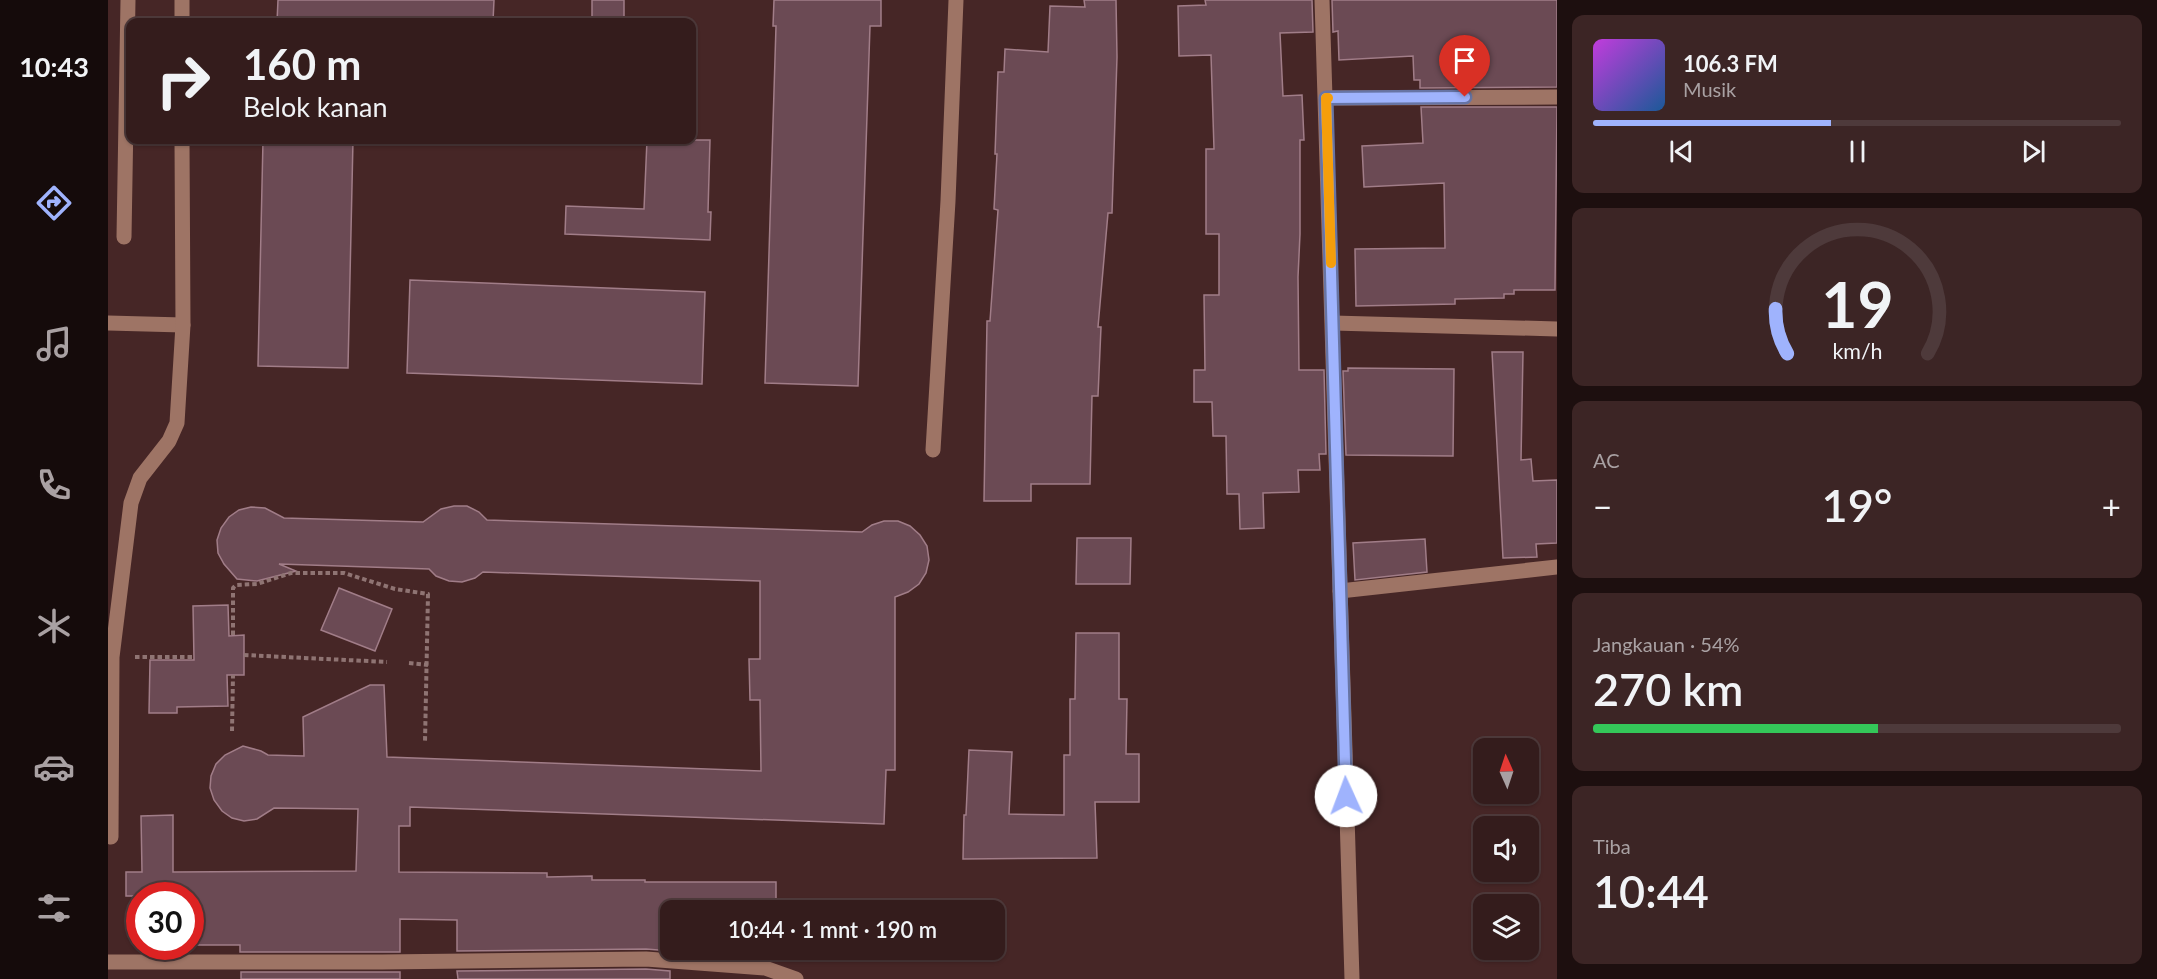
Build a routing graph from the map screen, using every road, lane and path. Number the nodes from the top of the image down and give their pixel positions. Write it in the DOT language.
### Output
graph roads {
  1 [pos="128,0"];
  2 [pos="182,0"];
  3 [pos="956,0"];
  4 [pos="1322,0"];
  5 [pos="128,18"];
  6 [pos="182,18"];
  7 [pos="1557,97"];
  8 [pos="1326,98"];
  9 [pos="126,118"];
  10 [pos="183,144"];
  11 [pos="124,237"];
  12 [pos="108,323"];
  13 [pos="1333,323"];
  14 [pos="183,325"];
  15 [pos="1557,329"];
  16 [pos="933,450"];
  17 [pos="1557,567"];
  18 [pos="1340,591"];
  19 [pos="233,635"];
  20 [pos="244,655"];
  21 [pos="112,657"];
  22 [pos="194,657"];
  23 [pos="387,662"];
  24 [pos="410,663"];
  25 [pos="428,665"];
  26 [pos="233,675"];
  27 [pos="232,731"];
  28 [pos="425,742"];
  29 [pos="111,837"];
  30 [pos="108,962"];
  31 [pos="796,979"];
  32 [pos="1352,979"];
  1 -- 5 [label="street"];
  2 -- 6 [label="street"];
  3 -- 16 [label="street"];
  4 -- 8 [label="street"];
  7 -- 8 [label="street"];
  8 -- 13 [label="street"];
  9 -- 11 [label="street"];
  10 -- 14 [label="street"];
  12 -- 14 [label="street"];
  13 -- 15 [label="street"];
  13 -- 18 [label="street"];
  14 -- 21 [label="street"];
  17 -- 18 [label="street"];
  18 -- 32 [label="street"];
  19 -- 25 [label="path"];
  20 -- 23 [label="path"];
  21 -- 22 [label="path"];
  21 -- 29 [label="street"];
  24 -- 25 [label="path"];
  25 -- 28 [label="path"];
  26 -- 27 [label="path"];
  30 -- 31 [label="street"];
}
